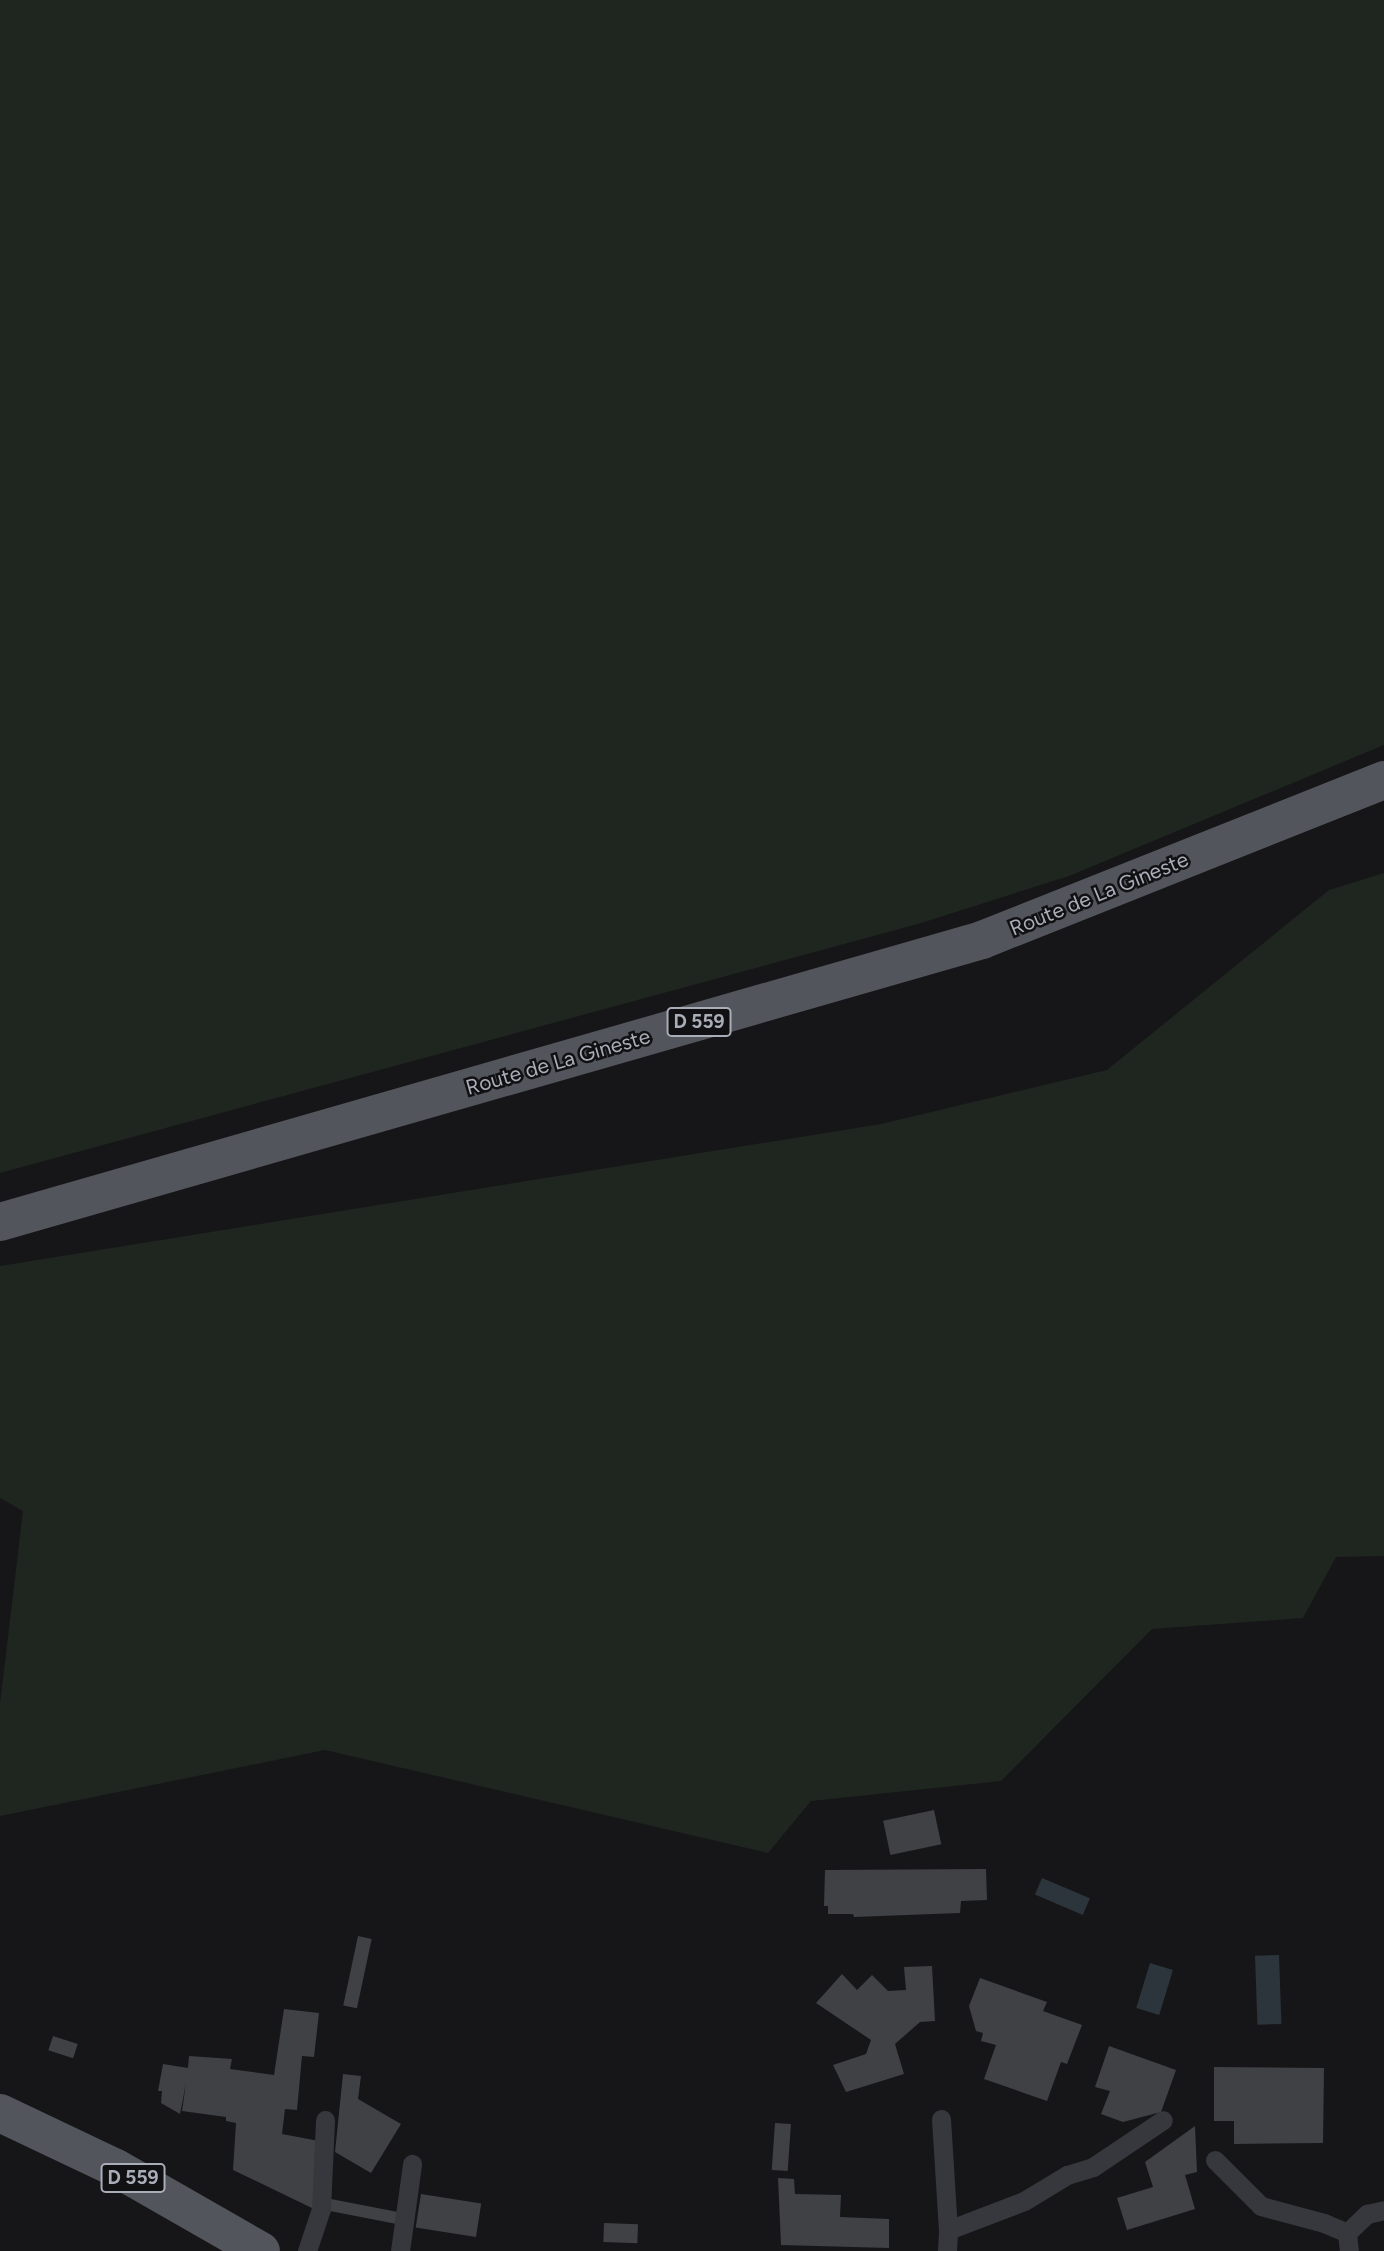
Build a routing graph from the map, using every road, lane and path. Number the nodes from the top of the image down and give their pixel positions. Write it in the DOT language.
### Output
graph roads {
  1 [pos="1384,780"];
  2 [pos="0,1222"];
  3 [pos="0,2113"];
  4 [pos="941,2119"];
  5 [pos="325,2120"];
  6 [pos="1163,2120"];
  7 [pos="1215,2160"];
  8 [pos="412,2164"];
  9 [pos="1384,2210"];
  10 [pos="948,2230"];
  11 [pos="1348,2242"];
  12 [pos="261,2251"];
  13 [pos="307,2251"];
  14 [pos="400,2251"];
  15 [pos="947,2251"];
  1 -- 2 [label="main road, Route de La Gineste / D 559"];
  3 -- 12 [label="main road, D 559"];
  4 -- 10 [label="lane"];
  5 -- 13 [label="lane"];
  6 -- 10 [label="lane"];
  7 -- 11 [label="lane"];
  8 -- 14 [label="lane"];
  9 -- 11 [label="lane"];
  10 -- 15 [label="lane"];
}
